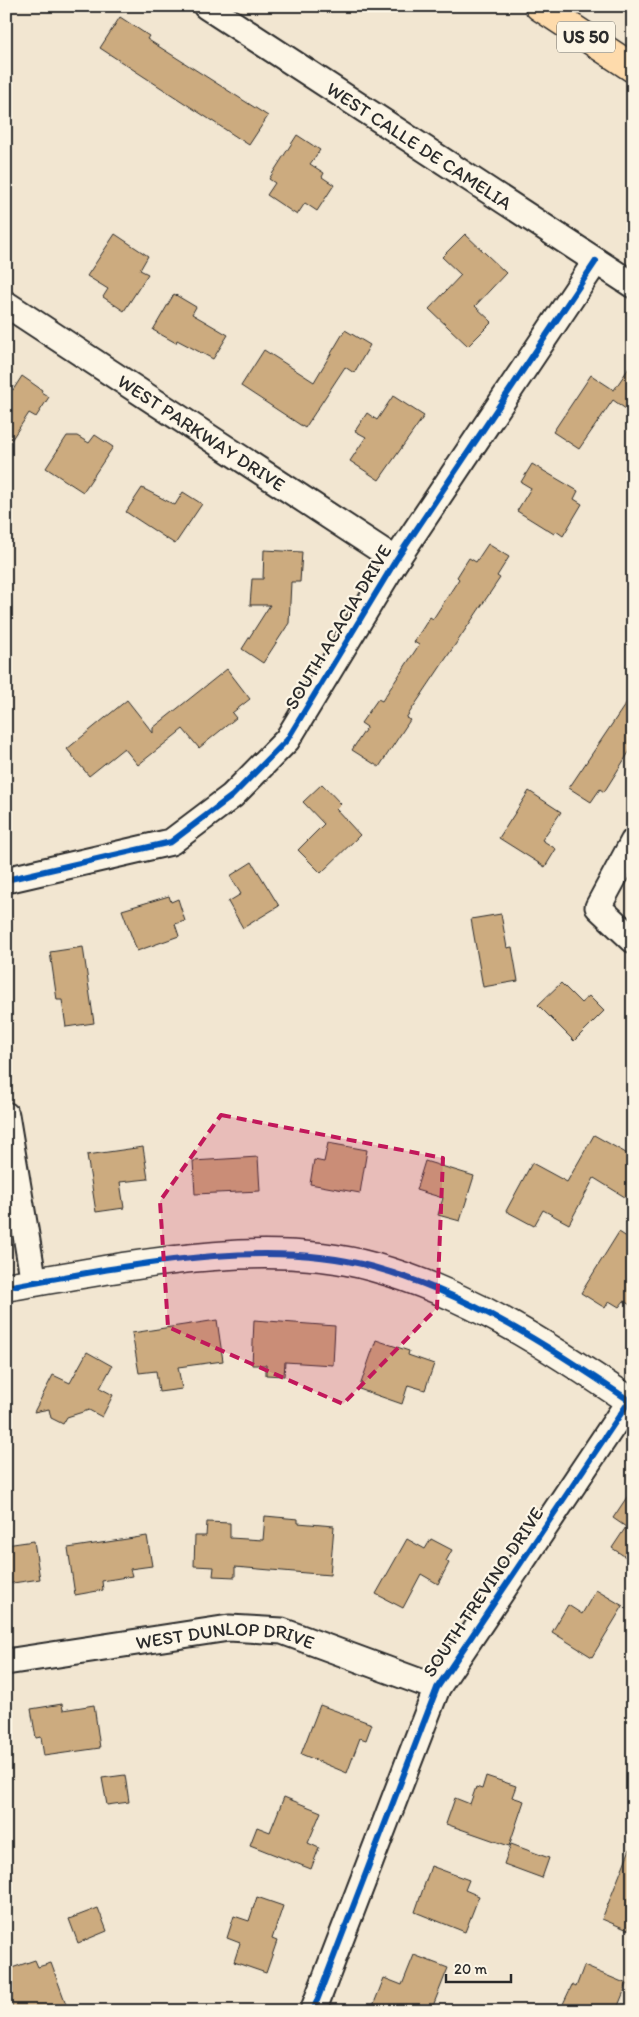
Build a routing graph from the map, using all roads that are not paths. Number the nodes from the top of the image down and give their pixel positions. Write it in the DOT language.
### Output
graph roads {
  1 [pos="206,6"];
  2 [pos="539,6"];
  3 [pos="633,68"];
  4 [pos="596,261"];
  5 [pos="633,285"];
  6 [pos="6,304"];
  7 [pos="396,560"];
  8 [pos="633,842"];
  9 [pos="6,880"];
  10 [pos="633,940"];
  11 [pos="6,1115"];
  12 [pos="34,1282"];
  13 [pos="6,1287"];
  14 [pos="631,1402"];
  15 [pos="6,1662"];
  16 [pos="437,1688"];
  17 [pos="313,2011"];
  1 -- 4 [label="street, WEST CALLE DE CAMELIA"];
  2 -- 3 [label="highway, US 50"];
  4 -- 5 [label="street, WEST CALLE DE CAMELIA"];
  4 -- 7 [label="street, SOUTH ACACIA DRIVE"];
  6 -- 7 [label="street, WEST PARKWAY DRIVE"];
  7 -- 9 [label="street, SOUTH ACACIA DRIVE"];
  8 -- 10 [label="street"];
  11 -- 12 [label="street"];
  12 -- 13 [label="street"];
  12 -- 14 [label="street"];
  14 -- 16 [label="street, SOUTH TREVINO DRIVE"];
  15 -- 16 [label="street, WEST DUNLOP DRIVE"];
  16 -- 17 [label="street, SOUTH TREVINO DRIVE"];
}
